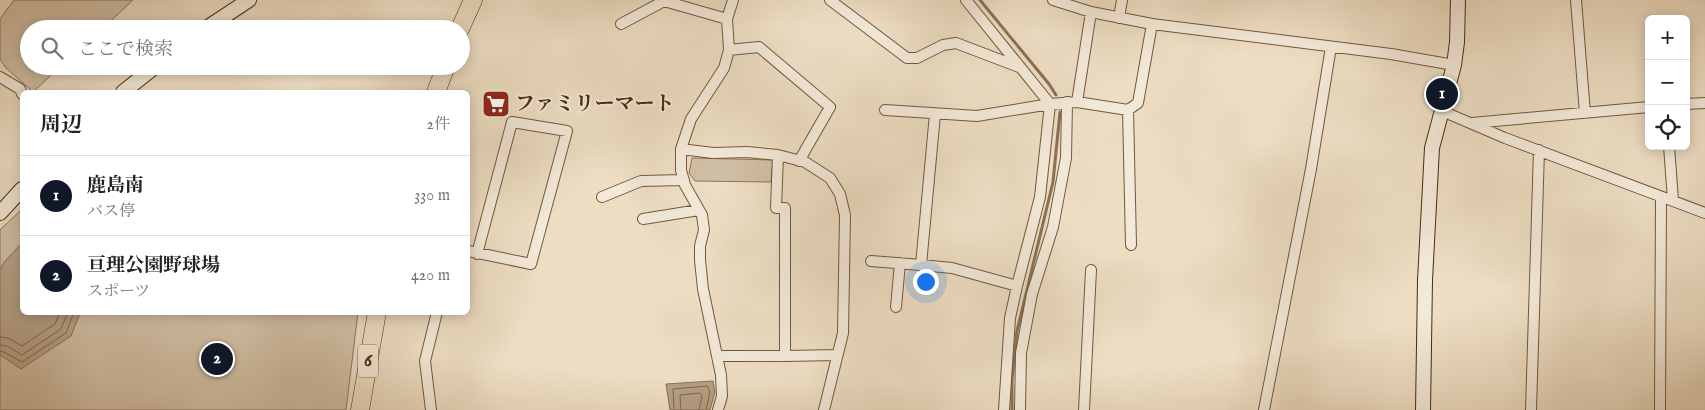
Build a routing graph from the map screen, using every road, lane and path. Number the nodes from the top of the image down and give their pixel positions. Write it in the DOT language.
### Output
graph roads {
  1 [pos="249,0"];
  2 [pos="473,0"];
  3 [pos="732,0"];
  4 [pos="830,0"];
  5 [pos="966,0"];
  6 [pos="1053,0"];
  7 [pos="1122,0"];
  8 [pos="1458,0"];
  9 [pos="1576,0"];
  10 [pos="1091,12"];
  11 [pos="1119,18"];
  12 [pos="727,19"];
  13 [pos="219,20"];
  14 [pos="464,20"];
  15 [pos="621,24"];
  16 [pos="1152,24"];
  17 [pos="1331,47"];
  18 [pos="729,50"];
  19 [pos="1454,65"];
  20 [pos="1020,67"];
  21 [pos="145,75"];
  22 [pos="443,75"];
  23 [pos="0,77"];
  24 [pos="20,90"];
  25 [pos="126,90"];
  26 [pos="437,90"];
  27 [pos="1072,102"];
  28 [pos="1705,103"];
  29 [pos="1050,104"];
  30 [pos="1690,104"];
  31 [pos="1645,107"];
  32 [pos="885,110"];
  33 [pos="1128,110"];
  34 [pos="1442,112"];
  35 [pos="1585,113"];
  36 [pos="935,114"];
  37 [pos="1471,123"];
  38 [pos="681,149"];
  39 [pos="1539,150"];
  40 [pos="1669,150"];
  41 [pos="778,155"];
  42 [pos="799,161"];
  43 [pos="684,180"];
  44 [pos="20,191"];
  45 [pos="602,196"];
  46 [pos="1661,197"];
  47 [pos="1673,200"];
  48 [pos="699,210"];
  49 [pos="0,213"];
  50 [pos="1705,213"];
  51 [pos="643,219"];
  52 [pos="1131,245"];
  53 [pos="472,253"];
  54 [pos="871,261"];
  55 [pos="900,263"];
  56 [pos="921,264"];
  57 [pos="1091,270"];
  58 [pos="1017,286"];
  59 [pos="896,307"];
  60 [pos="376,315"];
  61 [pos="436,315"];
  62 [pos="837,355"];
  63 [pos="718,356"];
  64 [pos="785,356"];
  65 [pos="360,410"];
  66 [pos="431,410"];
  67 [pos="718,410"];
  68 [pos="824,410"];
  69 [pos="1004,410"];
  70 [pos="1020,410"];
  71 [pos="1084,410"];
  72 [pos="1264,410"];
  73 [pos="1422,410"];
  74 [pos="1531,410"];
  75 [pos="1660,410"];
  1 -- 13 [label="street"];
  2 -- 14 [label="highway"];
  3 -- 12 [label="street"];
  4 -- 20 [label="street"];
  5 -- 20 [label="street"];
  6 -- 10 [label="street"];
  7 -- 11 [label="street"];
  8 -- 19 [label="street"];
  9 -- 35 [label="street"];
  10 -- 11 [label="street"];
  10 -- 27 [label="street"];
  11 -- 16 [label="street"];
  12 -- 15 [label="street"];
  12 -- 18 [label="street"];
  16 -- 17 [label="street"];
  16 -- 33 [label="street"];
  17 -- 19 [label="street"];
  17 -- 72 [label="street"];
  18 -- 38 [label="street"];
  18 -- 42 [label="street"];
  19 -- 34 [label="street"];
  20 -- 29 [label="street"];
  21 -- 25 [label="street"];
  22 -- 26 [label="highway"];
  23 -- 24 [label="street"];
  27 -- 29 [label="street"];
  27 -- 33 [label="street"];
  27 -- 70 [label="street"];
  28 -- 30 [label="street"];
  29 -- 36 [label="street"];
  29 -- 58 [label="street"];
  31 -- 35 [label="street"];
  32 -- 36 [label="street"];
  33 -- 52 [label="street"];
  34 -- 37 [label="street"];
  34 -- 73 [label="street"];
  35 -- 37 [label="street"];
  36 -- 56 [label="street"];
  37 -- 39 [label="street"];
  38 -- 41 [label="street"];
  38 -- 43 [label="street"];
  39 -- 46 [label="street"];
  39 -- 74 [label="street"];
  40 -- 47 [label="street"];
  41 -- 42 [label="street"];
  41 -- 64 [label="street"];
  42 -- 62 [label="street"];
  43 -- 45 [label="street"];
  43 -- 48 [label="street"];
  44 -- 49 [label="street"];
  46 -- 47 [label="street"];
  46 -- 75 [label="street"];
  47 -- 50 [label="street"];
  48 -- 51 [label="street"];
  48 -- 63 [label="street"];
  53 -- 53 [label="street"];
  54 -- 55 [label="street"];
  55 -- 56 [label="street"];
  55 -- 59 [label="street"];
  56 -- 58 [label="street"];
  57 -- 71 [label="street"];
  58 -- 69 [label="street"];
  60 -- 65 [label="highway, 6"];
  61 -- 66 [label="street"];
  62 -- 64 [label="street"];
  62 -- 68 [label="street"];
  63 -- 64 [label="street"];
  63 -- 67 [label="street"];
}
